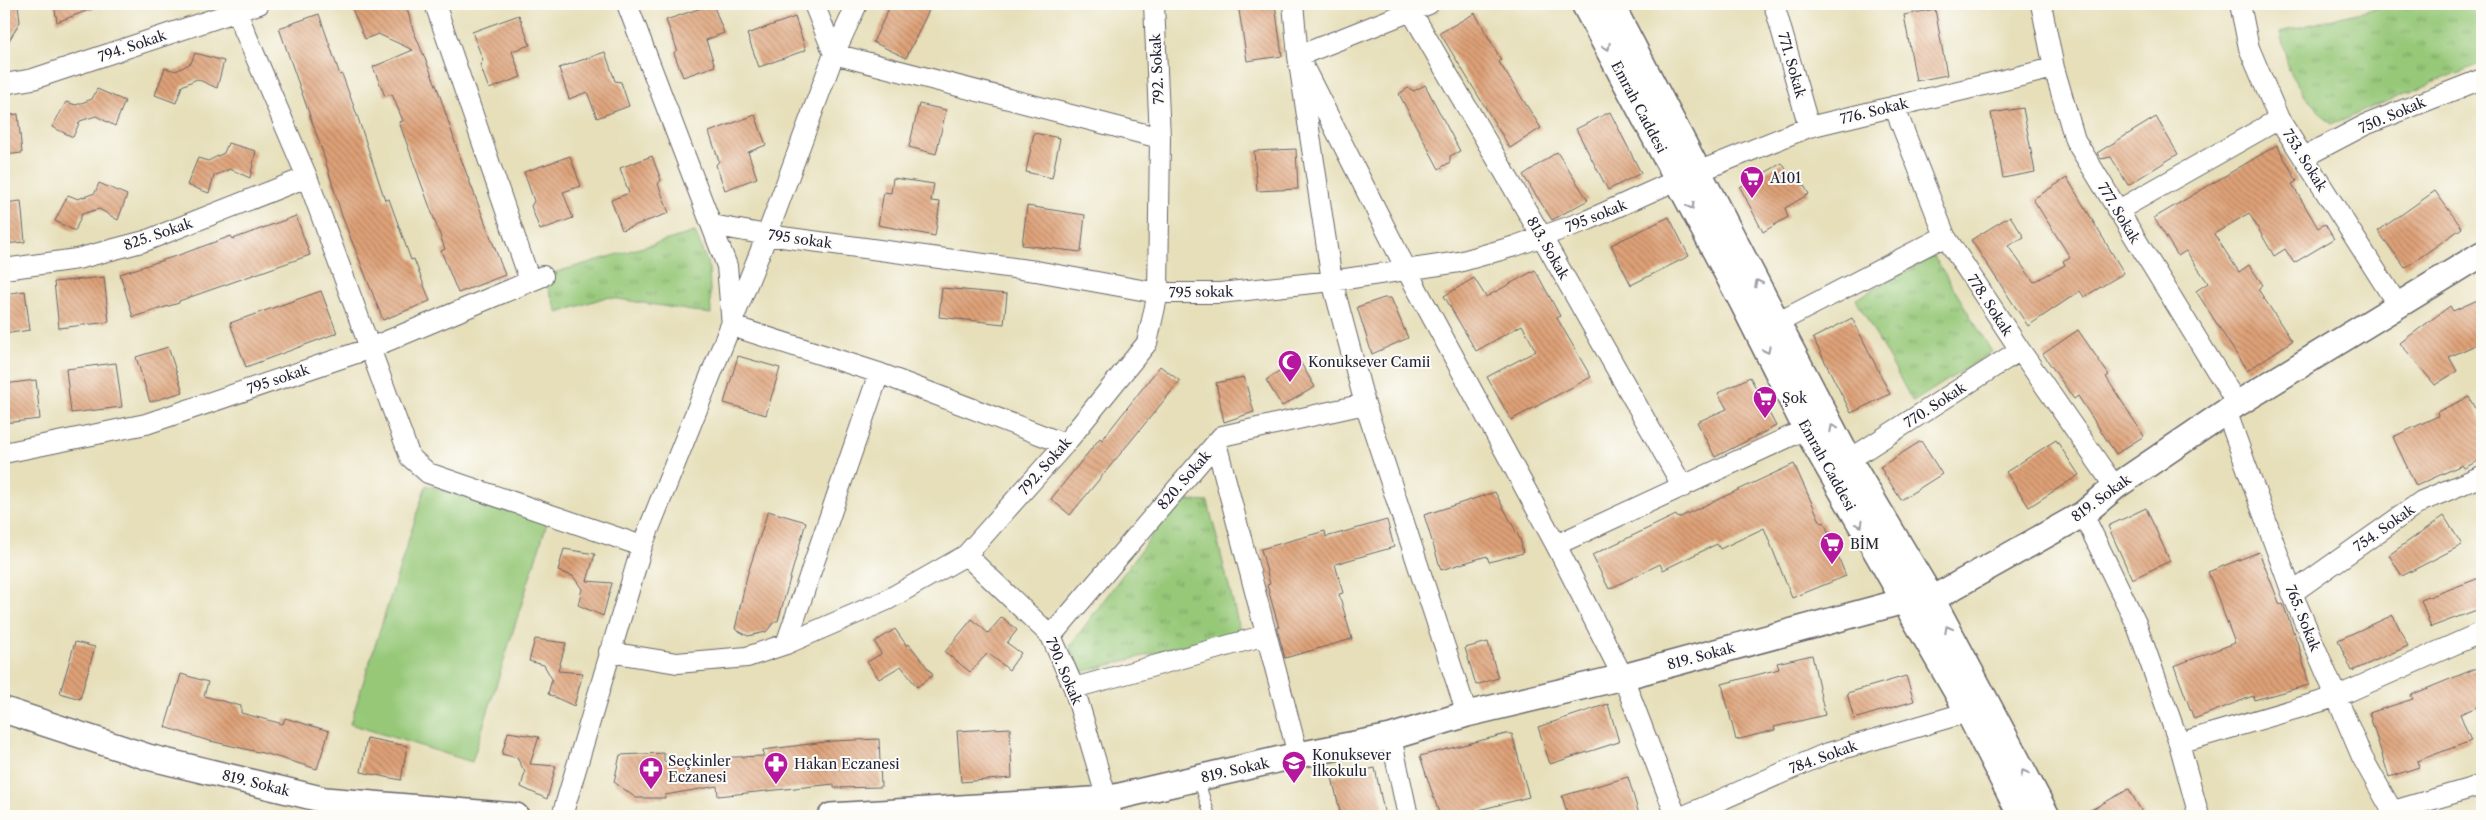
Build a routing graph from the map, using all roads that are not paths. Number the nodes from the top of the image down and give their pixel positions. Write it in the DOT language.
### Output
graph roads {
  1 [pos="259,4"];
  2 [pos="435,4"];
  3 [pos="627,4"];
  4 [pos="814,4"];
  5 [pos="857,4"];
  6 [pos="1154,4"];
  7 [pos="1293,4"];
  8 [pos="1584,4"];
  9 [pos="1612,4"];
  10 [pos="1774,4"];
  11 [pos="2041,4"];
  12 [pos="2240,4"];
  13 [pos="234,8"];
  14 [pos="1420,8"];
  15 [pos="834,54"];
  16 [pos="1298,56"];
  17 [pos="2054,68"];
  18 [pos="2482,79"];
  19 [pos="4,84"];
  20 [pos="1894,106"];
  21 [pos="2279,119"];
  22 [pos="1809,127"];
  23 [pos="1160,138"];
  24 [pos="2304,158"];
  25 [pos="1700,171"];
  26 [pos="307,178"];
  27 [pos="1677,180"];
  28 [pos="2117,211"];
  29 [pos="712,225"];
  30 [pos="767,235"];
  31 [pos="1945,236"];
  32 [pos="1542,237"];
  33 [pos="2482,254"];
  34 [pos="4,269"];
  35 [pos="1406,269"];
  36 [pos="1332,280"];
  37 [pos="1158,293"];
  38 [pos="2397,304"];
  39 [pos="1778,322"];
  40 [pos="732,326"];
  41 [pos="368,349"];
  42 [pos="2020,350"];
  43 [pos="879,372"];
  44 [pos="1365,404"];
  45 [pos="2232,409"];
  46 [pos="1806,428"];
  47 [pos="1216,443"];
  48 [pos="1065,444"];
  49 [pos="4,452"];
  50 [pos="1849,460"];
  51 [pos="2482,476"];
  52 [pos="1683,487"];
  53 [pos="2115,487"];
  54 [pos="2083,514"];
  55 [pos="1556,545"];
  56 [pos="642,546"];
  57 [pos="966,556"];
  58 [pos="2292,593"];
  59 [pos="1932,599"];
  60 [pos="1904,602"];
  61 [pos="2482,632"];
  62 [pos="1266,635"];
  63 [pos="1050,636"];
  64 [pos="786,644"];
  65 [pos="610,652"];
  66 [pos="1623,677"];
  67 [pos="1074,688"];
  68 [pos="2336,697"];
  69 [pos="4,710"];
  70 [pos="1968,712"];
  71 [pos="1467,714"];
  72 [pos="1391,737"];
  73 [pos="2179,743"];
  74 [pos="1298,755"];
  75 [pos="1198,778"];
  76 [pos="2482,785"];
  77 [pos="1109,807"];
  78 [pos="323,808"];
  79 [pos="2394,814"];
  80 [pos="860,815"];
  81 [pos="516,816"];
  82 [pos="562,816"];
  83 [pos="831,816"];
  84 [pos="1210,816"];
  85 [pos="1408,816"];
  86 [pos="1676,816"];
  87 [pos="1684,816"];
  88 [pos="2021,816"];
  89 [pos="2047,816"];
  90 [pos="2199,816"];
  1 -- 13 [label="street, 794. Sokak"];
  2 -- 41 [label="street, 795 sokak"];
  3 -- 29 [label="street"];
  4 -- 15 [label="street"];
  5 -- 15 [label="street"];
  6 -- 23 [label="street, 792. Sokak"];
  7 -- 16 [label="street"];
  8 -- 27 [label="street, Emrah Caddesi, one-way"];
  9 -- 25 [label="street, Emrah Caddesi"];
  10 -- 22 [label="street, 771. Sokak"];
  11 -- 17 [label="street, 777. Sokak"];
  12 -- 21 [label="street, 753. Sokak"];
  13 -- 19 [label="street, 794. Sokak"];
  13 -- 26 [label="street"];
  14 -- 16 [label="street"];
  14 -- 32 [label="street, 813. Sokak"];
  15 -- 23 [label="street"];
  15 -- 30 [label="street"];
  16 -- 35 [label="street"];
  16 -- 36 [label="street"];
  17 -- 20 [label="street, 776. Sokak"];
  17 -- 28 [label="street, 777. Sokak"];
  18 -- 24 [label="street, 750. Sokak"];
  20 -- 22 [label="street, 776. Sokak"];
  20 -- 31 [label="street, 778. Sokak"];
  21 -- 24 [label="street, 753. Sokak"];
  21 -- 28 [label="street"];
  22 -- 25 [label="street, 776. Sokak"];
  23 -- 37 [label="street, 792. Sokak"];
  24 -- 38 [label="street, 753. Sokak"];
  39 -- 25 [label="street, Emrah Caddesi, one-way"];
  26 -- 34 [label="street, 825. Sokak"];
  26 -- 41 [label="street"];
  27 -- 32 [label="street, 795 sokak"];
  27 -- 46 [label="street, Emrah Caddesi, one-way"];
  28 -- 45 [label="street, 777. Sokak"];
  29 -- 30 [label="street, 795 sokak"];
  29 -- 40 [label="street"];
  30 -- 37 [label="street, 795 sokak"];
  30 -- 40 [label="street"];
  31 -- 39 [label="street"];
  31 -- 42 [label="street, 778. Sokak"];
  32 -- 35 [label="street, 795 sokak"];
  32 -- 52 [label="street, 813. Sokak"];
  33 -- 38 [label="street, 819. Sokak"];
  35 -- 36 [label="street, 795 sokak"];
  35 -- 55 [label="street"];
  36 -- 37 [label="street, 795 sokak"];
  36 -- 44 [label="street"];
  37 -- 48 [label="street, 792. Sokak"];
  38 -- 45 [label="street, 819. Sokak"];
  50 -- 39 [label="street, Emrah Caddesi, one-way"];
  40 -- 43 [label="street"];
  40 -- 56 [label="street"];
  41 -- 49 [label="street, 795 sokak"];
  41 -- 56 [label="street"];
  42 -- 50 [label="street, 770. Sokak"];
  42 -- 53 [label="street, 778. Sokak"];
  43 -- 48 [label="street"];
  43 -- 64 [label="street"];
  44 -- 47 [label="street, 820. Sokak"];
  44 -- 71 [label="street"];
  45 -- 53 [label="street, 819. Sokak"];
  45 -- 58 [label="street, 765. Sokak"];
  46 -- 52 [label="street"];
  46 -- 60 [label="street, Emrah Caddesi, one-way"];
  47 -- 62 [label="street"];
  47 -- 63 [label="street, 820. Sokak"];
  48 -- 57 [label="street, 792. Sokak"];
  50 -- 59 [label="street, Emrah Caddesi"];
  51 -- 58 [label="street, 754. Sokak"];
  52 -- 55 [label="street"];
  53 -- 54 [label="street, 819. Sokak"];
  54 -- 59 [label="street, 819. Sokak"];
  54 -- 73 [label="street"];
  55 -- 66 [label="street"];
  56 -- 65 [label="street"];
  57 -- 63 [label="street, 790. Sokak"];
  57 -- 64 [label="street, 792. Sokak"];
  58 -- 68 [label="street, 765. Sokak"];
  59 -- 60 [label="street, 819. Sokak"];
  89 -- 59 [label="street, Emrah Caddesi, one-way"];
  60 -- 66 [label="street, 819. Sokak"];
  60 -- 70 [label="street, Emrah Caddesi"];
  61 -- 68 [label="street"];
  62 -- 67 [label="street"];
  62 -- 74 [label="street"];
  63 -- 67 [label="street, 790. Sokak"];
  64 -- 65 [label="street, 792. Sokak"];
  65 -- 82 [label="street"];
  66 -- 71 [label="street, 819. Sokak"];
  66 -- 86 [label="street"];
  67 -- 77 [label="street, 790. Sokak"];
  68 -- 73 [label="street"];
  68 -- 79 [label="street, 765. Sokak"];
  69 -- 78 [label="street, 819. Sokak"];
  70 -- 87 [label="street, 784. Sokak"];
  70 -- 88 [label="street, Emrah Caddesi"];
  71 -- 72 [label="street, 819. Sokak"];
  72 -- 74 [label="street, 819. Sokak"];
  72 -- 85 [label="street"];
  73 -- 90 [label="street"];
  74 -- 75 [label="street, 819. Sokak"];
  75 -- 77 [label="street, 819. Sokak"];
  75 -- 84 [label="lane"];
  76 -- 79 [label="street"];
  77 -- 80 [label="street, 819. Sokak"];
  78 -- 81 [label="street, 819. Sokak"];
  80 -- 83 [label="street, 819. Sokak"];
}
